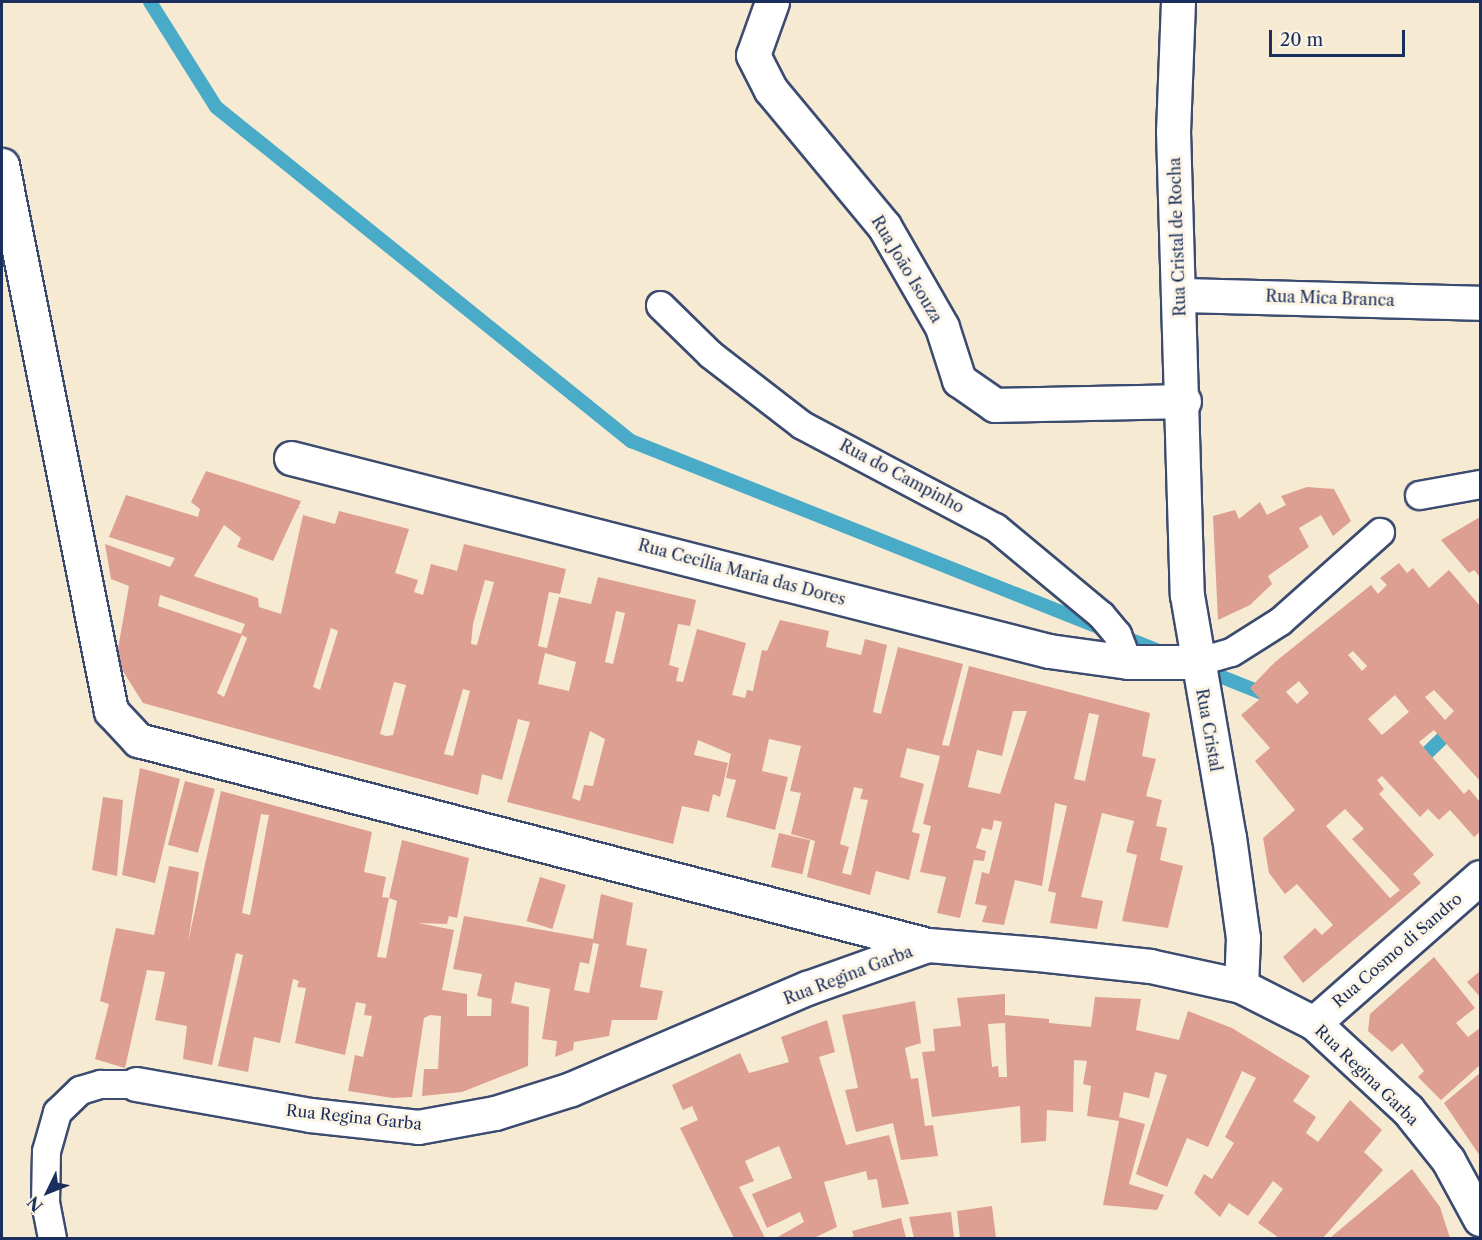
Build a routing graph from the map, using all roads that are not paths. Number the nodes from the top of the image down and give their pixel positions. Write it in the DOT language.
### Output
graph roads {
  1 [pos="772,2"];
  2 [pos="1178,2"];
  3 [pos="2,165"];
  4 [pos="1180,295"];
  5 [pos="1480,303"];
  6 [pos="660,305"];
  7 [pos="1184,401"];
  8 [pos="291,458"];
  9 [pos="1186,473"];
  10 [pos="1480,484"];
  11 [pos="1419,495"];
  12 [pos="1380,532"];
  13 [pos="1128,662"];
  14 [pos="1197,662"];
  15 [pos="1480,877"];
  16 [pos="928,945"];
  17 [pos="1241,986"];
  18 [pos="1314,1023"];
  19 [pos="136,1084"];
  20 [pos="1480,1219"];
  21 [pos="52,1239"];
  1 -- 7 [label="street, Rua João Isouza"];
  2 -- 4 [label="street, Rua Cristal de Rocha"];
  3 -- 16 [label="street"];
  4 -- 5 [label="street, Rua Mica Branca"];
  4 -- 7 [label="street, Rua Cristal de Rocha"];
  6 -- 13 [label="lane, Rua do Campinho"];
  7 -- 9 [label="street, Rua Cristal de Rocha"];
  8 -- 13 [label="street, Rua Cecília Maria das Dores"];
  9 -- 14 [label="street, Rua Cristal"];
  10 -- 11 [label="lane"];
  12 -- 14 [label="lane"];
  13 -- 14 [label="street, Rua Cecília Maria das Dores"];
  14 -- 17 [label="street, Rua Cristal"];
  15 -- 18 [label="street, Rua Cosmo di Sandro"];
  16 -- 17 [label="street, Rua Regina Garba"];
  16 -- 19 [label="street, Rua Regina Garba"];
  17 -- 18 [label="street, Rua Regina Garba"];
  18 -- 20 [label="street, Rua Regina Garba"];
  19 -- 21 [label="lane"];
}
